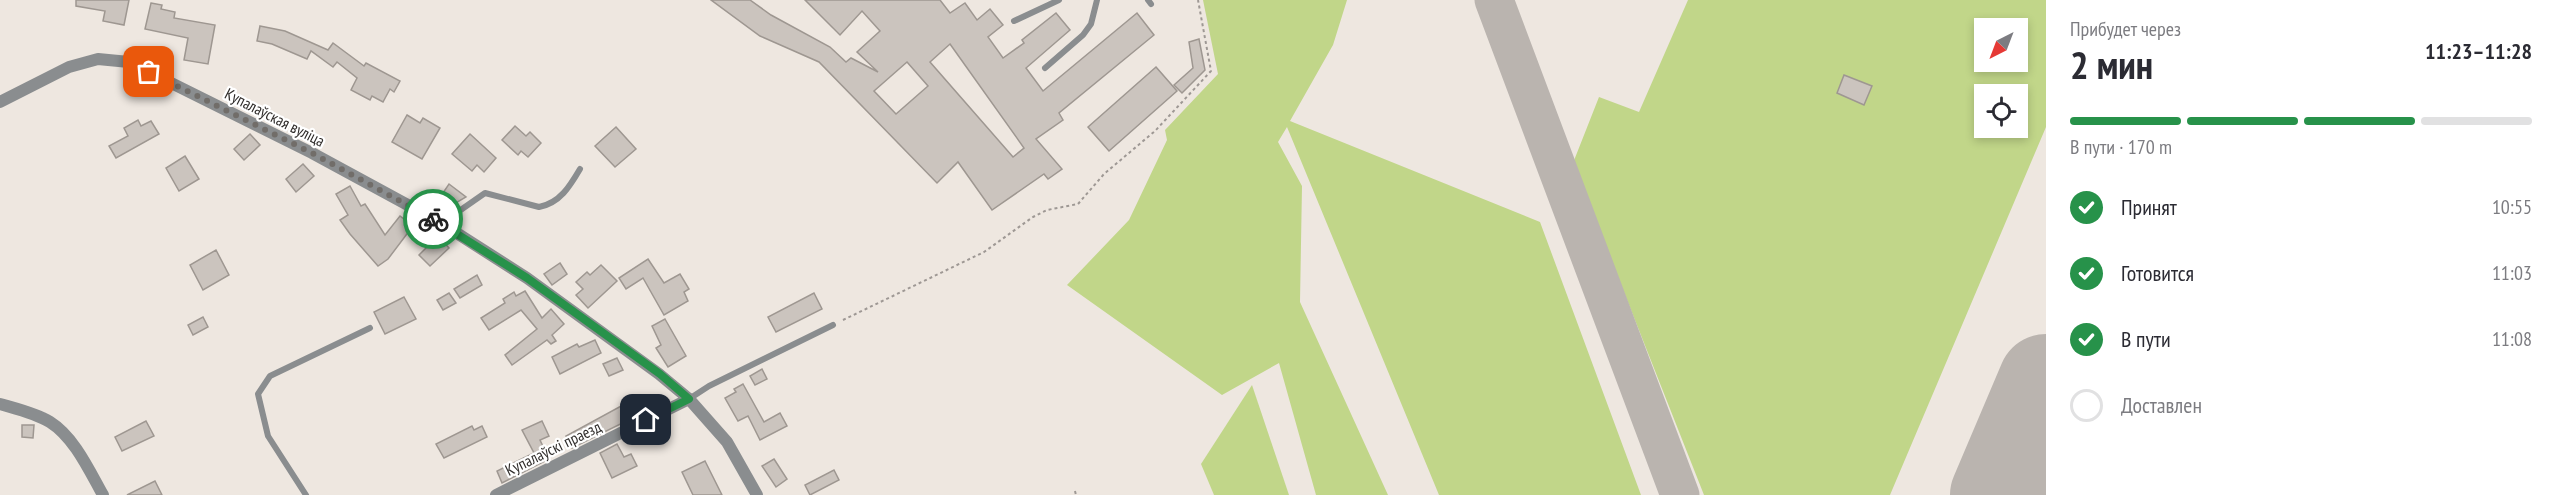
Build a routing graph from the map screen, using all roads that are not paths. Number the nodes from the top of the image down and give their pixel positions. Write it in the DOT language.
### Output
graph roads {
  1 [pos="1059,0"];
  2 [pos="1097,0"];
  3 [pos="1014,21"];
  4 [pos="1045,68"];
  5 [pos="0,102"];
  6 [pos="580,169"];
  7 [pos="441,223"];
  8 [pos="832,326"];
  9 [pos="370,328"];
  10 [pos="689,399"];
  11 [pos="0,404"];
  12 [pos="103,495"];
  13 [pos="306,495"];
  14 [pos="496,495"];
  15 [pos="758,495"];
  1 -- 3 [label="lane"];
  2 -- 4 [label="lane"];
  5 -- 7 [label="street, Купалаўская вуліца"];
  6 -- 7 [label="lane"];
  7 -- 10 [label="street, Купалаўская вуліца"];
  8 -- 10 [label="lane"];
  9 -- 13 [label="lane"];
  10 -- 14 [label="street, Купалаўскі праезд"];
  10 -- 15 [label="street, Купалаўская вуліца"];
  11 -- 12 [label="street"];
}
